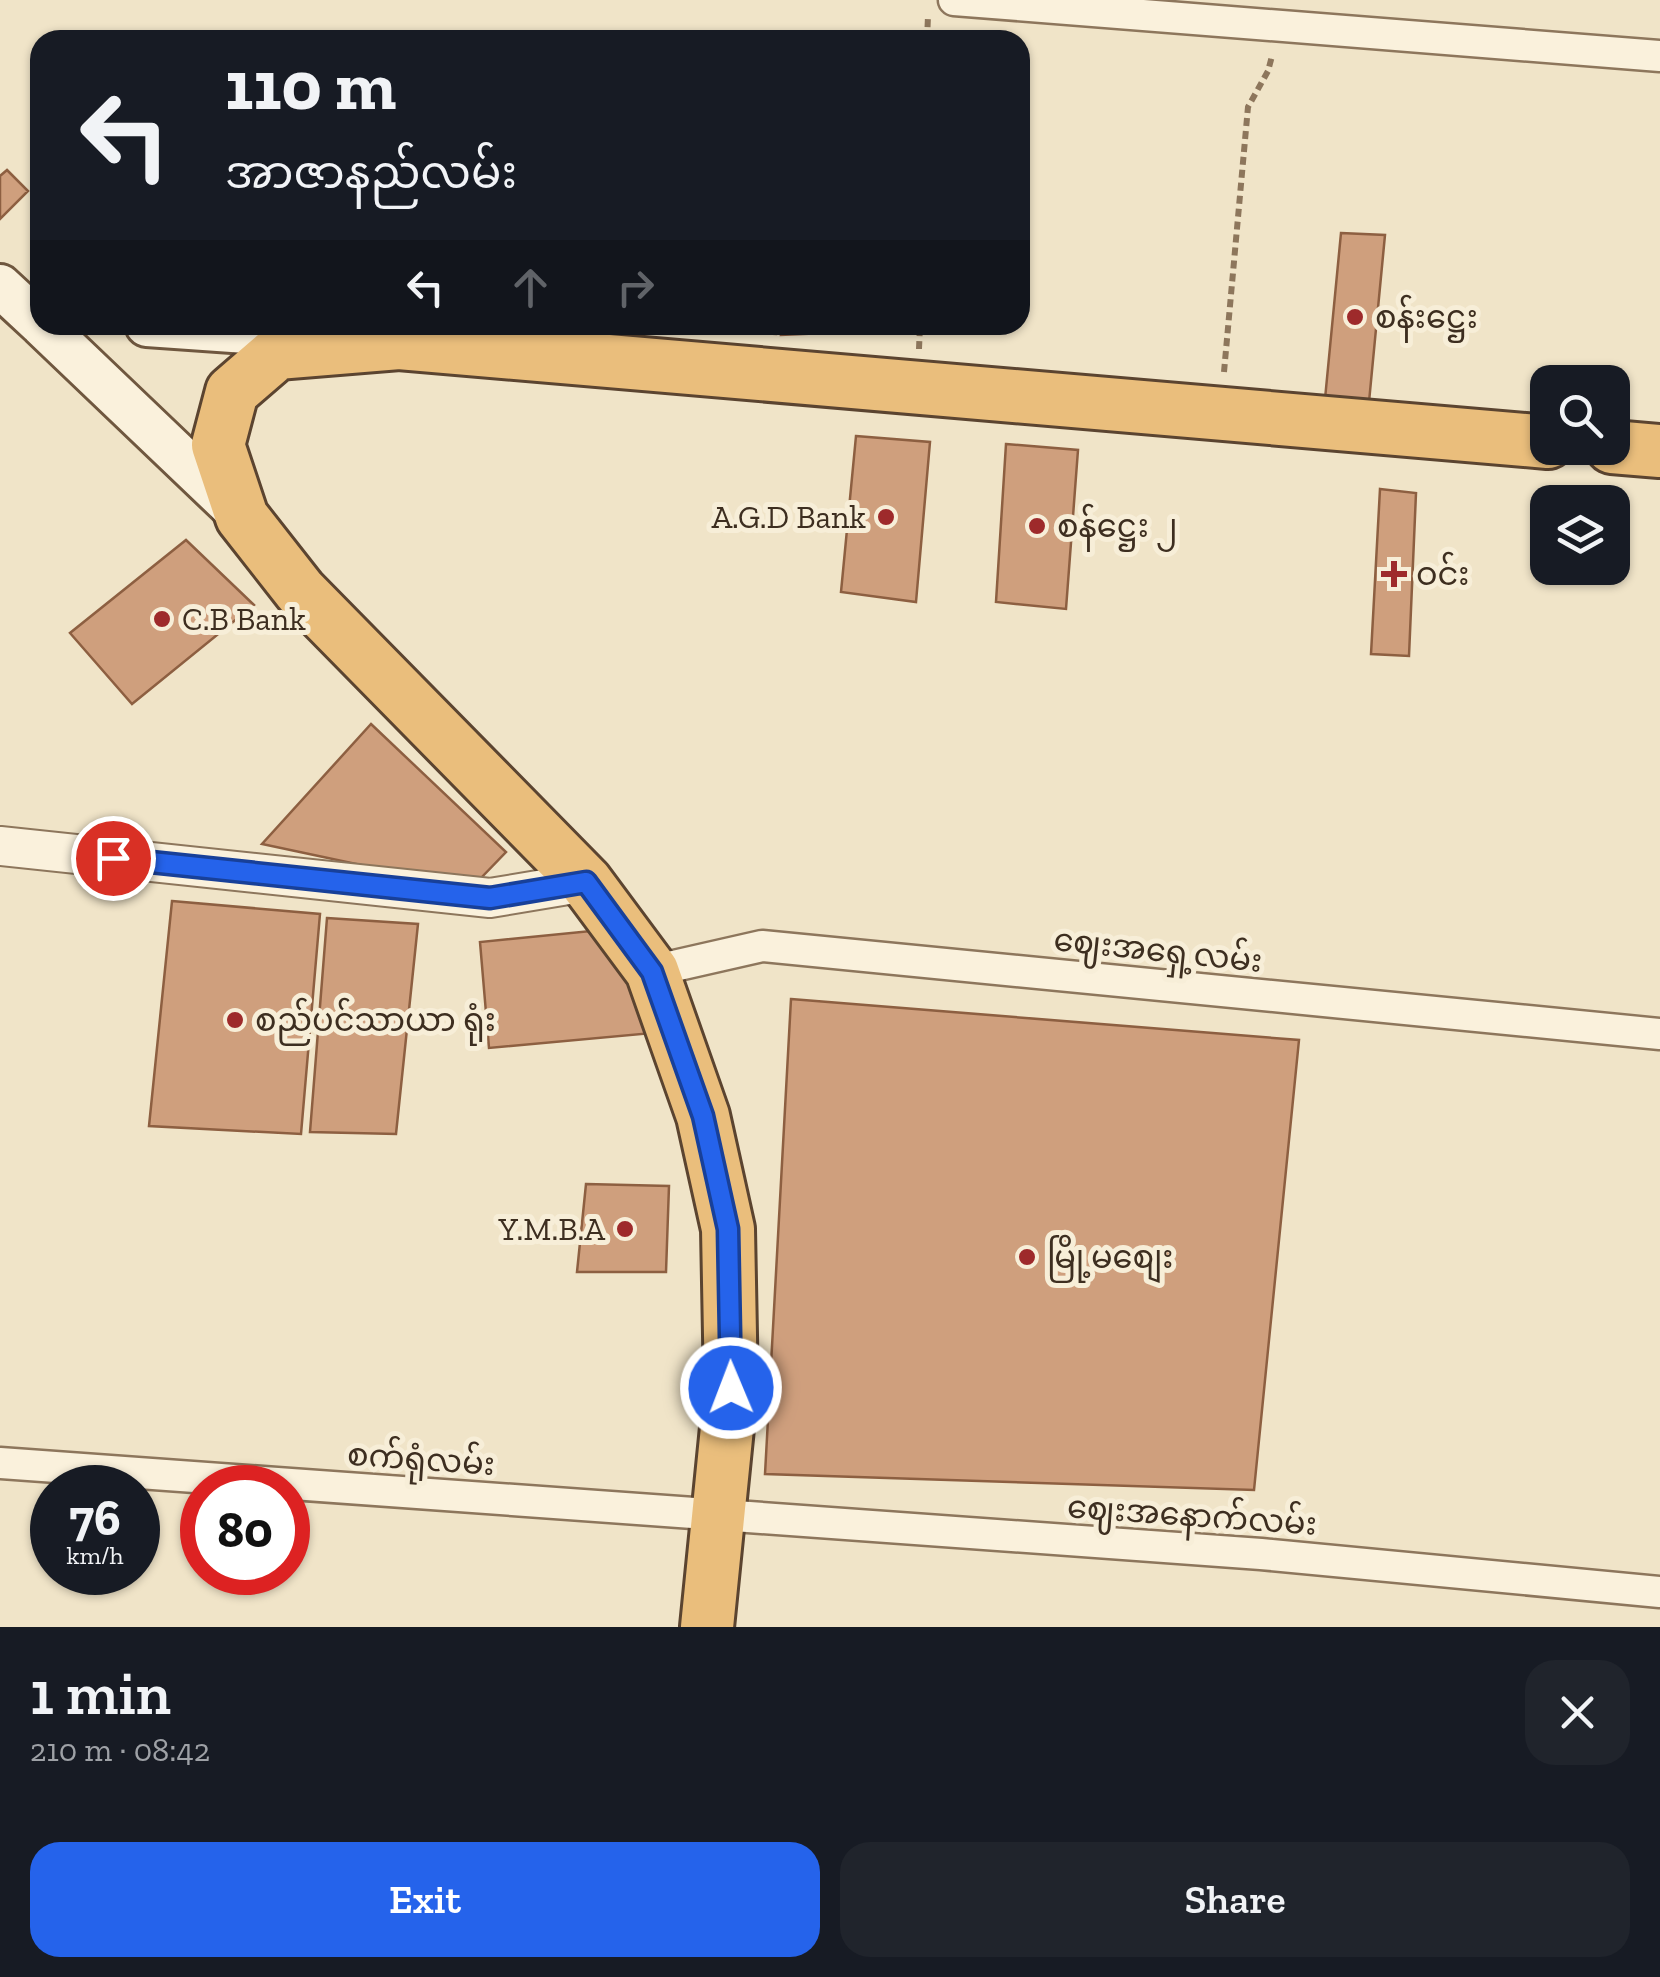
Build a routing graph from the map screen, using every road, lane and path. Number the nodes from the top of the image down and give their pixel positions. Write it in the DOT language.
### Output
graph roads {
  1 [pos="954,0"];
  2 [pos="1280,26"];
  3 [pos="1660,56"];
  4 [pos="0,286"];
  5 [pos="30,312"];
  6 [pos="55,335"];
  7 [pos="286,335"];
  8 [pos="398,343"];
  9 [pos="1221,414"];
  10 [pos="1530,440"];
  11 [pos="1630,448"];
  12 [pos="1660,451"];
  13 [pos="242,516"];
  14 [pos="0,846"];
  15 [pos="586,882"];
  16 [pos="652,972"];
  17 [pos="1660,1034"];
  18 [pos="0,1463"];
  19 [pos="718,1515"];
  20 [pos="1660,1592"];
  21 [pos="707,1627"];
  1 -- 2 [label="street"];
  2 -- 3 [label="street"];
  2 -- 9 [label="path"];
  4 -- 5 [label="main road"];
  6 -- 13 [label="main road"];
  7 -- 8 [label="main road"];
  8 -- 9 [label="highway"];
  8 -- 13 [label="highway"];
  9 -- 10 [label="highway"];
  11 -- 12 [label="highway"];
  13 -- 15 [label="highway"];
  14 -- 15 [label="street"];
  15 -- 16 [label="highway"];
  16 -- 17 [label="street, ဈေးအရှေ့လမ်း"];
  16 -- 19 [label="highway"];
  18 -- 19 [label="street, စက်ရုံလမ်း"];
  19 -- 20 [label="street, ဈေးအနောက်လမ်း"];
  19 -- 21 [label="highway"];
}
